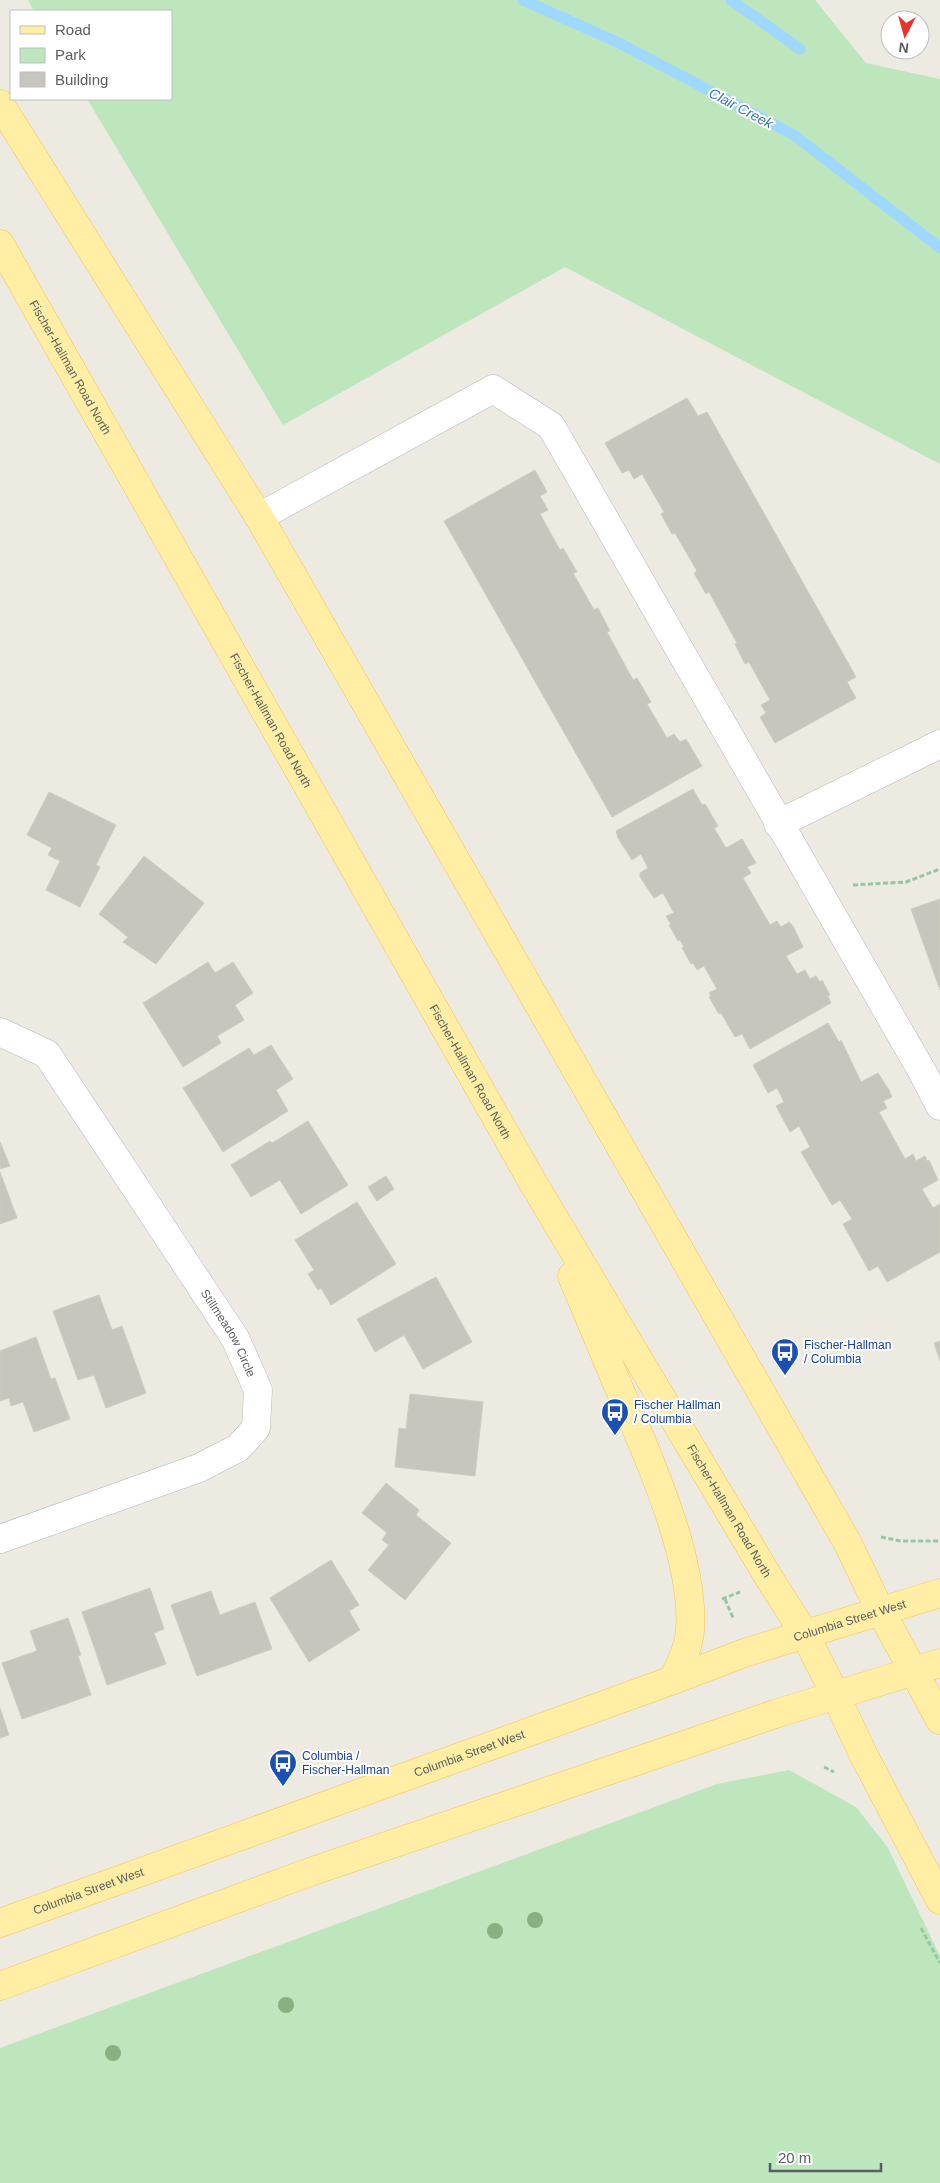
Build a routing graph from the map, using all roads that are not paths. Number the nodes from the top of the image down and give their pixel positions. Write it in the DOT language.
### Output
graph roads {
  1 [pos="0,104"];
  2 [pos="0,244"];
  3 [pos="259,517"];
  4 [pos="940,744"];
  5 [pos="778,824"];
  6 [pos="0,1032"];
  7 [pos="931,1070"];
  8 [pos="940,1106"];
  9 [pos="532,1181"];
  10 [pos="0,1539"];
  11 [pos="940,1593"];
  12 [pos="880,1610"];
  13 [pos="804,1633"];
  14 [pos="928,1668"];
  15 [pos="674,1680"];
  16 [pos="836,1696"];
  17 [pos="940,1720"];
  18 [pos="940,1900"];
  19 [pos="0,1924"];
  20 [pos="0,1986"];
  1 -- 3 [label="main road"];
  2 -- 9 [label="main road, Fischer-Hallman Road North"];
  3 -- 5 [label="street"];
  3 -- 12 [label="main road"];
  4 -- 5 [label="street"];
  5 -- 7 [label="street"];
  6 -- 10 [label="street, Stillmeadow Circle"];
  7 -- 8 [label="street"];
  9 -- 13 [label="main road, Fischer-Hallman Road North"];
  9 -- 15 [label="main road"];
  11 -- 12 [label="main road, Columbia Street West"];
  12 -- 13 [label="main road, Columbia Street West"];
  12 -- 14 [label="main road"];
  13 -- 15 [label="main road, Columbia Street West"];
  13 -- 16 [label="main road, Fischer-Hallman Road North"];
  14 -- 16 [label="main road"];
  14 -- 17 [label="main road"];
  15 -- 19 [label="main road, Columbia Street West"];
  16 -- 18 [label="main road, Fischer-Hallman Road North"];
  16 -- 20 [label="main road"];
}
